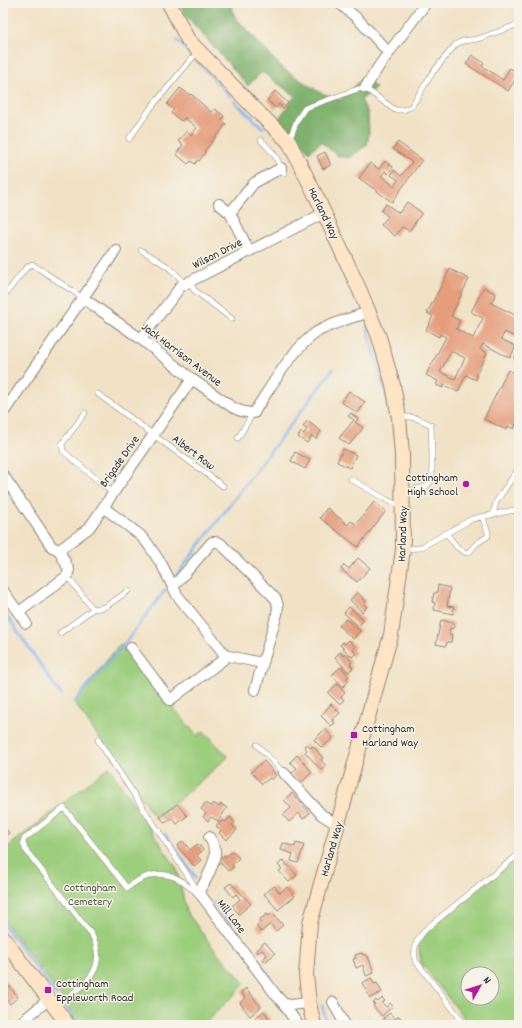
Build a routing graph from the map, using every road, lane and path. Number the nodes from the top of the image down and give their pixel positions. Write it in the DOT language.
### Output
graph roads {
  1 [pos="169,3"];
  2 [pos="340,3"];
  3 [pos="426,3"];
  4 [pos="519,24"];
  5 [pos="198,50"];
  6 [pos="389,53"];
  7 [pos="365,88"];
  8 [pos="129,139"];
  9 [pos="261,140"];
  10 [pos="289,142"];
  11 [pos="283,171"];
  12 [pos="219,204"];
  13 [pos="230,213"];
  14 [pos="324,213"];
  15 [pos="116,250"];
  16 [pos="141,250"];
  17 [pos="249,251"];
  18 [pos="187,283"];
  19 [pos="3,297"];
  20 [pos="82,298"];
  21 [pos="369,312"];
  22 [pos="232,320"];
  23 [pos="141,339"];
  24 [pos="192,379"];
  25 [pos="98,394"];
  26 [pos="254,412"];
  27 [pos="3,413"];
  28 [pos="85,413"];
  29 [pos="399,418"];
  30 [pos="153,434"];
  31 [pos="238,438"];
  32 [pos="519,468"];
  33 [pos="3,475"];
  34 [pos="351,479"];
  35 [pos="223,486"];
  36 [pos="403,492"];
  37 [pos="113,493"];
  38 [pos="103,507"];
  39 [pos="403,507"];
  40 [pos="519,509"];
  41 [pos="493,514"];
  42 [pos="482,516"];
  43 [pos="446,533"];
  44 [pos="403,549"];
  45 [pos="59,550"];
  46 [pos="67,576"];
  47 [pos="173,587"];
  48 [pos="3,591"];
  49 [pos="128,591"];
  50 [pos="93,609"];
  51 [pos="19,612"];
  52 [pos="26,622"];
  53 [pos="60,633"];
  54 [pos="131,648"];
  55 [pos="224,655"];
  56 [pos="262,663"];
  57 [pos="255,690"];
  58 [pos="98,740"];
  59 [pos="257,745"];
  60 [pos="284,772"];
  61 [pos="338,825"];
  62 [pos="209,837"];
  63 [pos="519,854"];
  64 [pos="198,891"];
  65 [pos="3,938"];
  66 [pos="333,1002"];
  67 [pos="52,1003"];
  68 [pos="283,1003"];
  69 [pos="309,1003"];
  70 [pos="18,1025"];
  71 [pos="68,1025"];
  72 [pos="298,1025"];
  73 [pos="314,1025"];
  74 [pos="345,1025"];
  75 [pos="464,1025"];
  1 -- 5 [label="main road, Harland Way"];
  2 -- 6 [label="street"];
  3 -- 6 [label="street"];
  4 -- 7 [label="lane"];
  5 -- 8 [label="lane"];
  5 -- 10 [label="main road, Harland Way"];
  6 -- 7 [label="street"];
  7 -- 10 [label="lane"];
  9 -- 11 [label="lane"];
  10 -- 14 [label="main road, Harland Way"];
  11 -- 13 [label="street"];
  12 -- 13 [label="street"];
  13 -- 17 [label="street"];
  14 -- 17 [label="street, Wilson Drive"];
  14 -- 21 [label="main road, Harland Way"];
  15 -- 20 [label="street"];
  16 -- 18 [label="lane"];
  17 -- 18 [label="street, Wilson Drive"];
  18 -- 22 [label="lane"];
  18 -- 23 [label="street, Wilson Drive"];
  19 -- 20 [label="lane"];
  20 -- 23 [label="street, Jack Harrison Avenue"];
  20 -- 27 [label="street"];
  21 -- 26 [label="street"];
  21 -- 29 [label="main road, Harland Way"];
  23 -- 24 [label="street, Jack Harrison Avenue"];
  24 -- 26 [label="street, Jack Harrison Avenue"];
  24 -- 30 [label="street, Brigade Drive"];
  25 -- 30 [label="lane, Albert Row"];
  26 -- 31 [label="lane"];
  28 -- 37 [label="lane"];
  29 -- 36 [label="main road, Harland Way"];
  29 -- 36 [label="lane"];
  30 -- 35 [label="lane, Albert Row"];
  30 -- 37 [label="street, Brigade Drive"];
  32 -- 41 [label="lane"];
  33 -- 45 [label="street"];
  34 -- 39 [label="lane"];
  36 -- 39 [label="main road, Harland Way"];
  37 -- 38 [label="street, Brigade Drive"];
  38 -- 45 [label="street, Brigade Drive"];
  38 -- 47 [label="street"];
  39 -- 44 [label="main road, Harland Way"];
  40 -- 41 [label="lane"];
  41 -- 42 [label="lane"];
  42 -- 43 [label="lane"];
  42 -- 43 [label="lane"];
  43 -- 44 [label="lane"];
  44 -- 61 [label="main road, Harland Way"];
  45 -- 46 [label="street"];
  46 -- 50 [label="lane"];
  46 -- 51 [label="street"];
  47 -- 55 [label="street"];
  47 -- 56 [label="street"];
  48 -- 51 [label="street"];
  49 -- 50 [label="lane"];
  50 -- 53 [label="lane"];
  51 -- 52 [label="street"];
  54 -- 55 [label="street"];
  55 -- 56 [label="street"];
  56 -- 57 [label="street"];
  58 -- 64 [label="lane"];
  59 -- 60 [label="lane"];
  60 -- 61 [label="street"];
  61 -- 69 [label="main road, Harland Way"];
  62 -- 64 [label="street"];
  63 -- 75 [label="lane"];
  64 -- 67 [label="lane"];
  64 -- 68 [label="street, Mill Lane"];
  65 -- 67 [label="main road"];
  66 -- 74 [label="street"];
  67 -- 70 [label="street"];
  67 -- 71 [label="main road"];
  68 -- 69 [label="street"];
  68 -- 72 [label="street, Mill Lane"];
  69 -- 73 [label="main road, Harland Way"];
}
